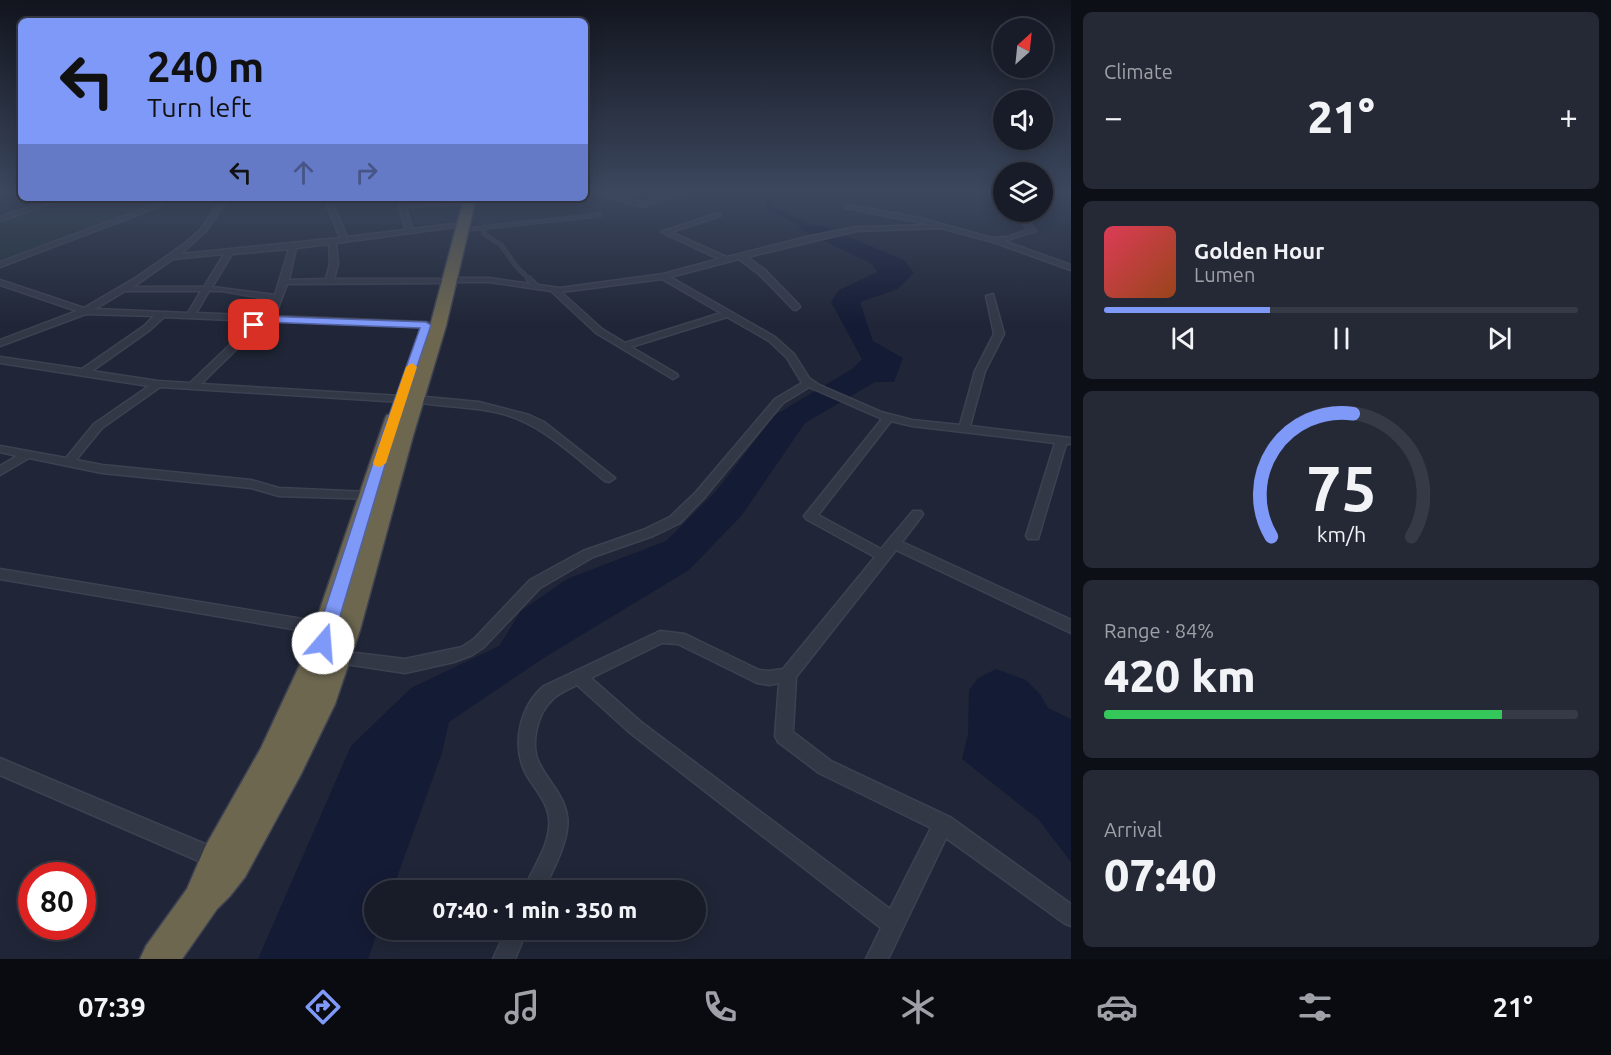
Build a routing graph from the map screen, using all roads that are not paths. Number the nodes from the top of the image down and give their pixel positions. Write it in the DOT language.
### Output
graph roads {
  1 [pos="77,236"];
  2 [pos="197,236"];
  3 [pos="343,236"];
  4 [pos="367,236"];
  5 [pos="463,236"];
  6 [pos="485,236"];
  7 [pos="673,236"];
  8 [pos="822,236"];
  9 [pos="974,236"];
  10 [pos="1018,236"];
  11 [pos="344,239"];
  12 [pos="992,240"];
  13 [pos="332,241"];
  14 [pos="293,247"];
  15 [pos="229,253"];
  16 [pos="171,257"];
  17 [pos="742,257"];
  18 [pos="726,260"];
  19 [pos="0,265"];
  20 [pos="1071,268"];
  21 [pos="663,276"];
  22 [pos="330,280"];
  23 [pos="445,281"];
  24 [pos="0,282"];
  25 [pos="284,282"];
  26 [pos="537,287"];
  27 [pos="209,288"];
  28 [pos="124,289"];
  29 [pos="554,290"];
  30 [pos="990,296"];
  31 [pos="278,298"];
  32 [pos="796,307"];
  33 [pos="85,311"];
  34 [pos="729,313"];
  35 [pos="162,315"];
  36 [pos="190,316"];
  37 [pos="266,319"];
  38 [pos="426,325"];
  39 [pos="0,343"];
  40 [pos="624,346"];
  41 [pos="0,360"];
  42 [pos="83,373"];
  43 [pos="673,376"];
  44 [pos="158,384"];
  45 [pos="812,385"];
  46 [pos="192,387"];
  47 [pos="408,399"];
  48 [pos="883,416"];
  49 [pos="964,429"];
  50 [pos="1066,441"];
  51 [pos="0,449"];
  52 [pos="26,455"];
  53 [pos="68,463"];
  54 [pos="0,471"];
  55 [pos="609,478"];
  56 [pos="369,496"];
  57 [pos="917,514"];
  58 [pos="1033,536"];
  59 [pos="888,550"];
  60 [pos="0,574"];
  61 [pos="1071,627"];
  62 [pos="327,629"];
  63 [pos="339,657"];
  64 [pos="788,675"];
  65 [pos="579,677"];
  66 [pos="0,766"];
  67 [pos="943,824"];
  68 [pos="217,859"];
  69 [pos="538,880"];
  70 [pos="204,896"];
  71 [pos="1071,916"];
  72 [pos="894,925"];
  73 [pos="513,940"];
  74 [pos="159,959"];
  75 [pos="504,959"];
  76 [pos="877,959"];
  1 -- 19 [label="street"];
  2 -- 16 [label="street"];
  3 -- 11 [label="street"];
  4 -- 11 [label="street"];
  5 -- 23 [label="highway"];
  6 -- 26 [label="lane"];
  7 -- 18 [label="street"];
  8 -- 17 [label="street"];
  9 -- 12 [label="street"];
  10 -- 12 [label="street"];
  11 -- 13 [label="street"];
  12 -- 20 [label="street"];
  13 -- 14 [label="street"];
  13 -- 22 [label="street"];
  14 -- 15 [label="street"];
  14 -- 25 [label="street"];
  15 -- 16 [label="street"];
  15 -- 27 [label="street"];
  16 -- 28 [label="street"];
  17 -- 18 [label="street"];
  17 -- 32 [label="street"];
  18 -- 21 [label="street"];
  21 -- 29 [label="street"];
  21 -- 34 [label="street"];
  22 -- 23 [label="street"];
  22 -- 25 [label="street"];
  23 -- 26 [label="street"];
  23 -- 38 [label="highway"];
  23 -- 47 [label="highway"];
  24 -- 33 [label="street"];
  25 -- 31 [label="street"];
  26 -- 29 [label="street"];
  27 -- 28 [label="street"];
  27 -- 31 [label="street"];
  27 -- 36 [label="street"];
  28 -- 33 [label="street"];
  29 -- 40 [label="street"];
  30 -- 49 [label="street"];
  31 -- 37 [label="street"];
  33 -- 35 [label="street"];
  33 -- 39 [label="street"];
  34 -- 40 [label="street"];
  34 -- 45 [label="street"];
  35 -- 36 [label="street"];
  35 -- 42 [label="street"];
  36 -- 37 [label="street"];
  37 -- 38 [label="street"];
  37 -- 46 [label="street"];
  38 -- 47 [label="highway"];
  40 -- 43 [label="street"];
  41 -- 42 [label="street"];
  42 -- 44 [label="street"];
  44 -- 46 [label="street"];
  44 -- 53 [label="street"];
  45 -- 48 [label="street"];
  45 -- 63 [label="street"];
  46 -- 47 [label="street"];
  47 -- 55 [label="street"];
  47 -- 56 [label="highway"];
  47 -- 63 [label="highway"];
  48 -- 49 [label="street"];
  48 -- 59 [label="street"];
  49 -- 50 [label="street"];
  50 -- 58 [label="street"];
  51 -- 52 [label="street"];
  52 -- 53 [label="street"];
  52 -- 54 [label="street"];
  53 -- 56 [label="street"];
  56 -- 62 [label="highway"];
  57 -- 59 [label="street"];
  59 -- 61 [label="street"];
  59 -- 64 [label="street"];
  60 -- 62 [label="street"];
  62 -- 68 [label="highway"];
  63 -- 70 [label="highway"];
  64 -- 65 [label="street"];
  64 -- 67 [label="street"];
  65 -- 69 [label="street"];
  65 -- 72 [label="street"];
  66 -- 68 [label="street"];
  67 -- 71 [label="street"];
  67 -- 72 [label="street"];
  68 -- 70 [label="highway"];
  70 -- 74 [label="highway"];
  72 -- 76 [label="street"];
  73 -- 75 [label="street"];
}
